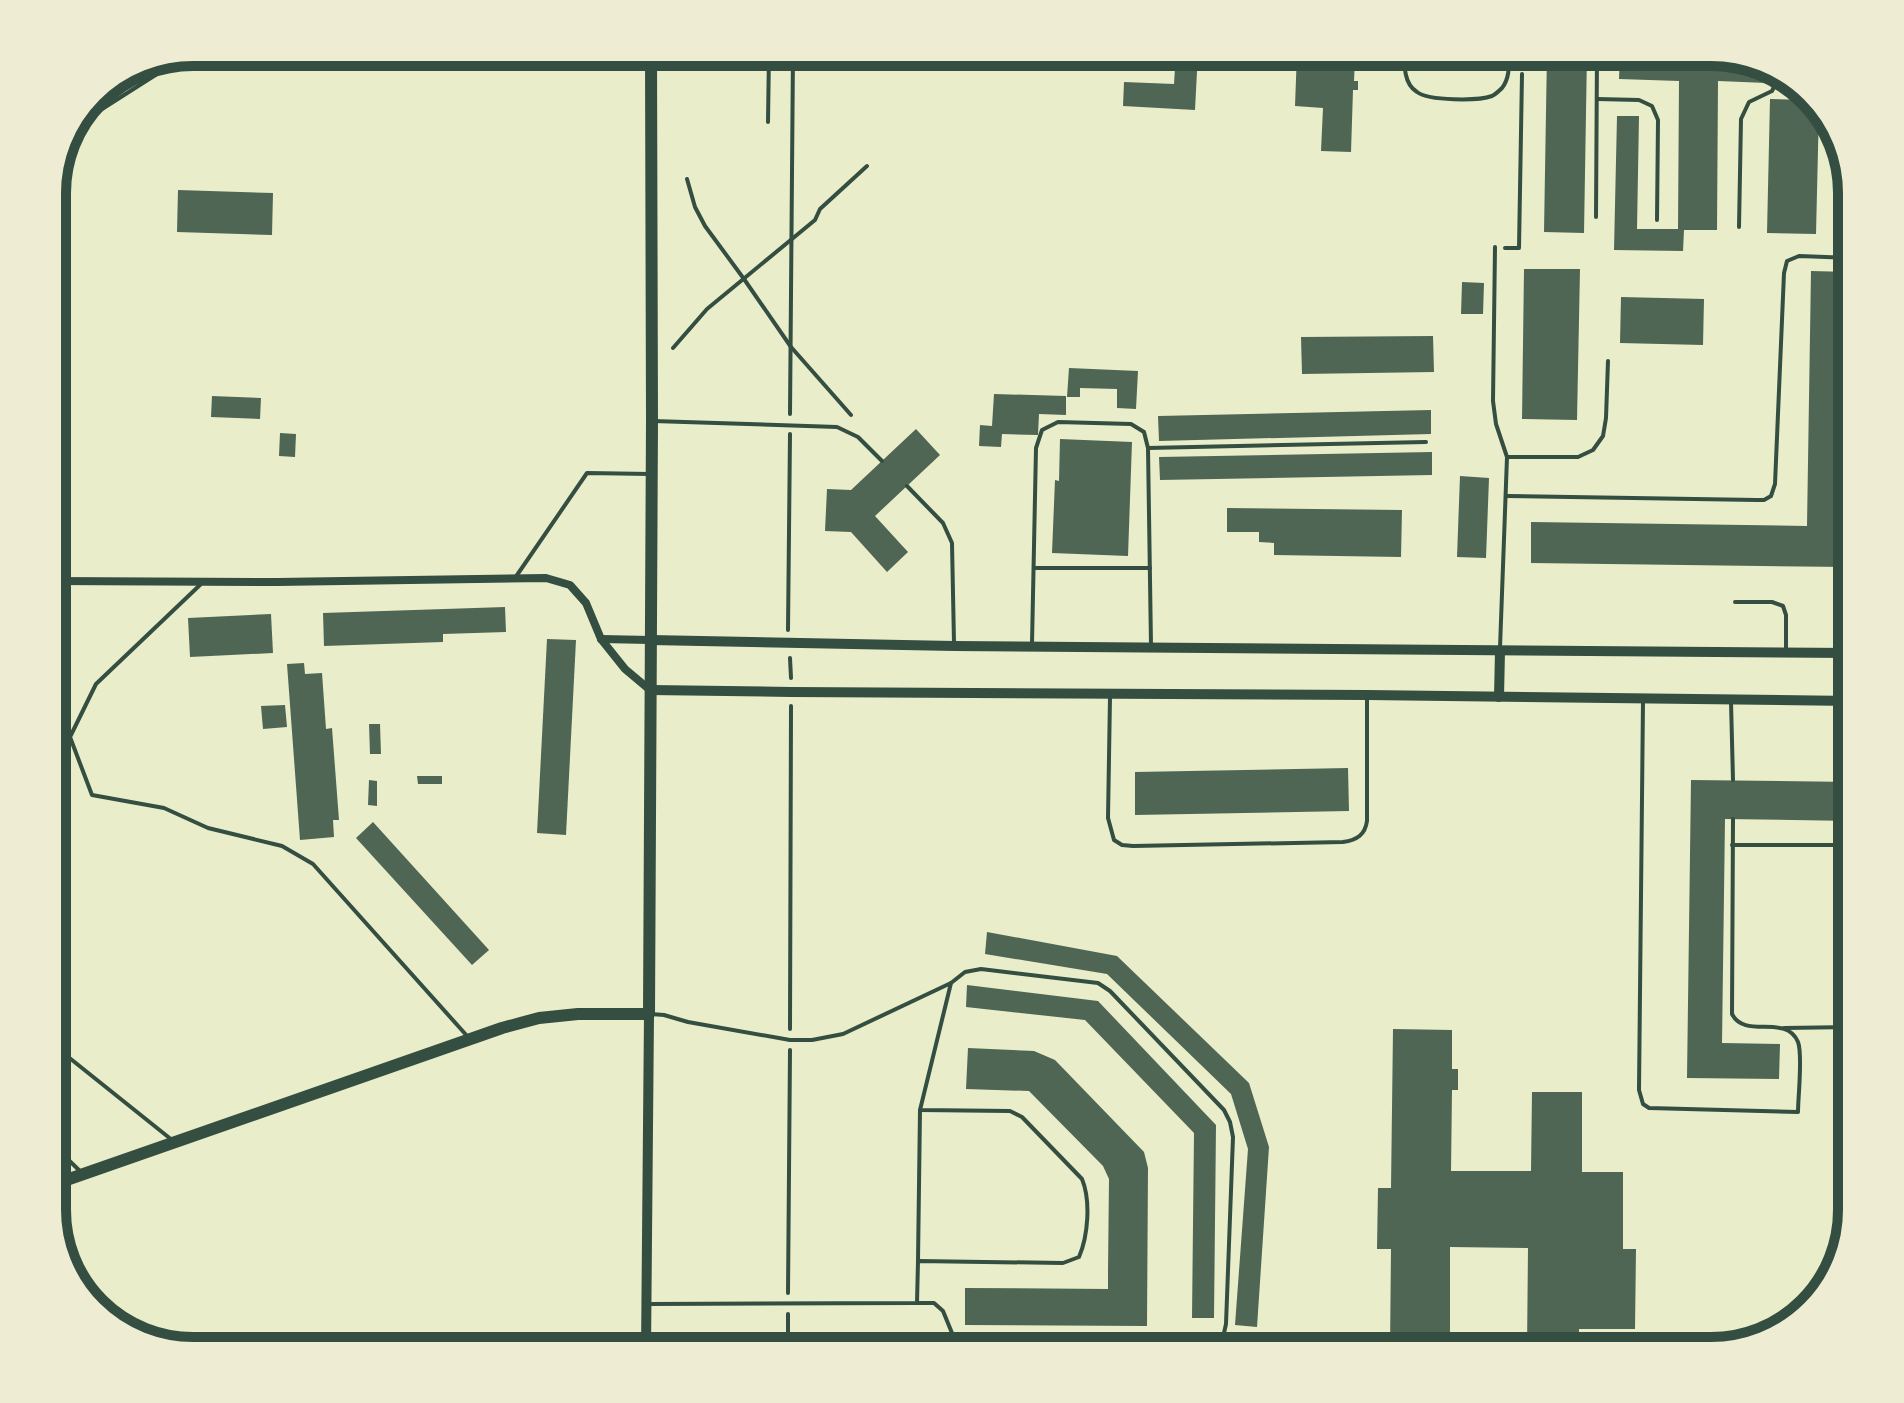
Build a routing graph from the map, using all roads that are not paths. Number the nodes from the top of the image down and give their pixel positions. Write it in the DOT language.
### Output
graph roads {
  1 [pos="651,66"];
  2 [pos="769,66"];
  3 [pos="1404,66"];
  4 [pos="1509,66"];
  5 [pos="1597,66"];
  6 [pos="165,69"];
  7 [pos="1775,84"];
  8 [pos="1597,99"];
  9 [pos="93,115"];
  10 [pos="768,122"];
  11 [pos="1596,217"];
  12 [pos="1657,220"];
  13 [pos="1739,227"];
  14 [pos="1495,247"];
  15 [pos="1838,257"];
  16 [pos="1608,361"];
  17 [pos="652,421"];
  18 [pos="1426,442"];
  19 [pos="1148,448"];
  20 [pos="1507,457"];
  21 [pos="882,461"];
  22 [pos="652,474"];
  23 [pos="907,486"];
  24 [pos="1506,496"];
  25 [pos="1034,568"];
  26 [pos="1150,568"];
  27 [pos="515,578"];
  28 [pos="66,581"];
  29 [pos="203,582"];
  30 [pos="1735,602"];
  31 [pos="601,639"];
  32 [pos="650,640"];
  33 [pos="954,646"];
  34 [pos="1032,647"];
  35 [pos="1151,648"];
  36 [pos="1500,651"];
  37 [pos="1786,653"];
  38 [pos="1838,653"];
  39 [pos="650,690"];
  40 [pos="1110,694"];
  41 [pos="1367,695"];
  42 [pos="1499,697"];
  43 [pos="1643,698"];
  44 [pos="1731,700"];
  45 [pos="1838,701"];
  46 [pos="1733,780"];
  47 [pos="1733,819"];
  48 [pos="1732,845"];
  49 [pos="1838,845"];
  50 [pos="951,983"];
  51 [pos="649,1014"];
  52 [pos="1838,1027"];
  53 [pos="1781,1028"];
  54 [pos="469,1039"];
  55 [pos="66,1055"];
  56 [pos="920,1110"];
  57 [pos="175,1143"];
  58 [pos="66,1158"];
  59 [pos="83,1174"];
  60 [pos="66,1180"];
  61 [pos="918,1261"];
  62 [pos="917,1303"];
  63 [pos="647,1304"];
  64 [pos="646,1337"];
  65 [pos="957,1337"];
  66 [pos="1223,1337"];
  1 -- 17 [label="main road"];
  2 -- 10 [label="lane"];
  3 -- 4 [label="lane"];
  5 -- 8 [label="lane"];
  6 -- 9 [label="lane"];
  7 -- 13 [label="lane"];
  8 -- 11 [label="lane"];
  8 -- 12 [label="lane"];
  14 -- 20 [label="lane"];
  15 -- 24 [label="lane"];
  16 -- 20 [label="lane"];
  17 -- 21 [label="lane"];
  17 -- 22 [label="main road"];
  18 -- 19 [label="lane"];
  19 -- 25 [label="lane"];
  19 -- 26 [label="lane"];
  20 -- 24 [label="lane"];
  22 -- 27 [label="lane"];
  22 -- 32 [label="main road"];
  23 -- 33 [label="lane"];
  24 -- 36 [label="lane"];
  25 -- 26 [label="lane"];
  25 -- 34 [label="lane"];
  26 -- 35 [label="lane"];
  27 -- 29 [label="street"];
  27 -- 31 [label="street"];
  28 -- 29 [label="street"];
  29 -- 54 [label="lane"];
  30 -- 37 [label="lane"];
  31 -- 32 [label="street"];
  31 -- 39 [label="street"];
  32 -- 33 [label="street"];
  32 -- 39 [label="main road"];
  33 -- 34 [label="street"];
  34 -- 35 [label="street"];
  35 -- 36 [label="street"];
  36 -- 37 [label="street"];
  36 -- 42 [label="street"];
  37 -- 38 [label="street"];
  39 -- 40 [label="street"];
  39 -- 51 [label="main road"];
  40 -- 41 [label="street"];
  40 -- 41 [label="lane"];
  41 -- 42 [label="street"];
  42 -- 43 [label="street"];
  43 -- 44 [label="street"];
  43 -- 53 [label="lane"];
  44 -- 45 [label="street"];
  44 -- 46 [label="lane"];
  47 -- 48 [label="lane"];
  48 -- 49 [label="lane"];
  48 -- 53 [label="lane"];
  50 -- 51 [label="lane"];
  50 -- 56 [label="lane"];
  50 -- 66 [label="lane"];
  51 -- 54 [label="main road"];
  51 -- 63 [label="street"];
  52 -- 53 [label="lane"];
  54 -- 57 [label="main road"];
  55 -- 57 [label="lane"];
  56 -- 61 [label="lane"];
  56 -- 61 [label="lane"];
  57 -- 59 [label="main road"];
  58 -- 59 [label="lane"];
  59 -- 60 [label="main road"];
  61 -- 62 [label="lane"];
  62 -- 63 [label="lane"];
  62 -- 65 [label="lane"];
  63 -- 64 [label="street"];
}
